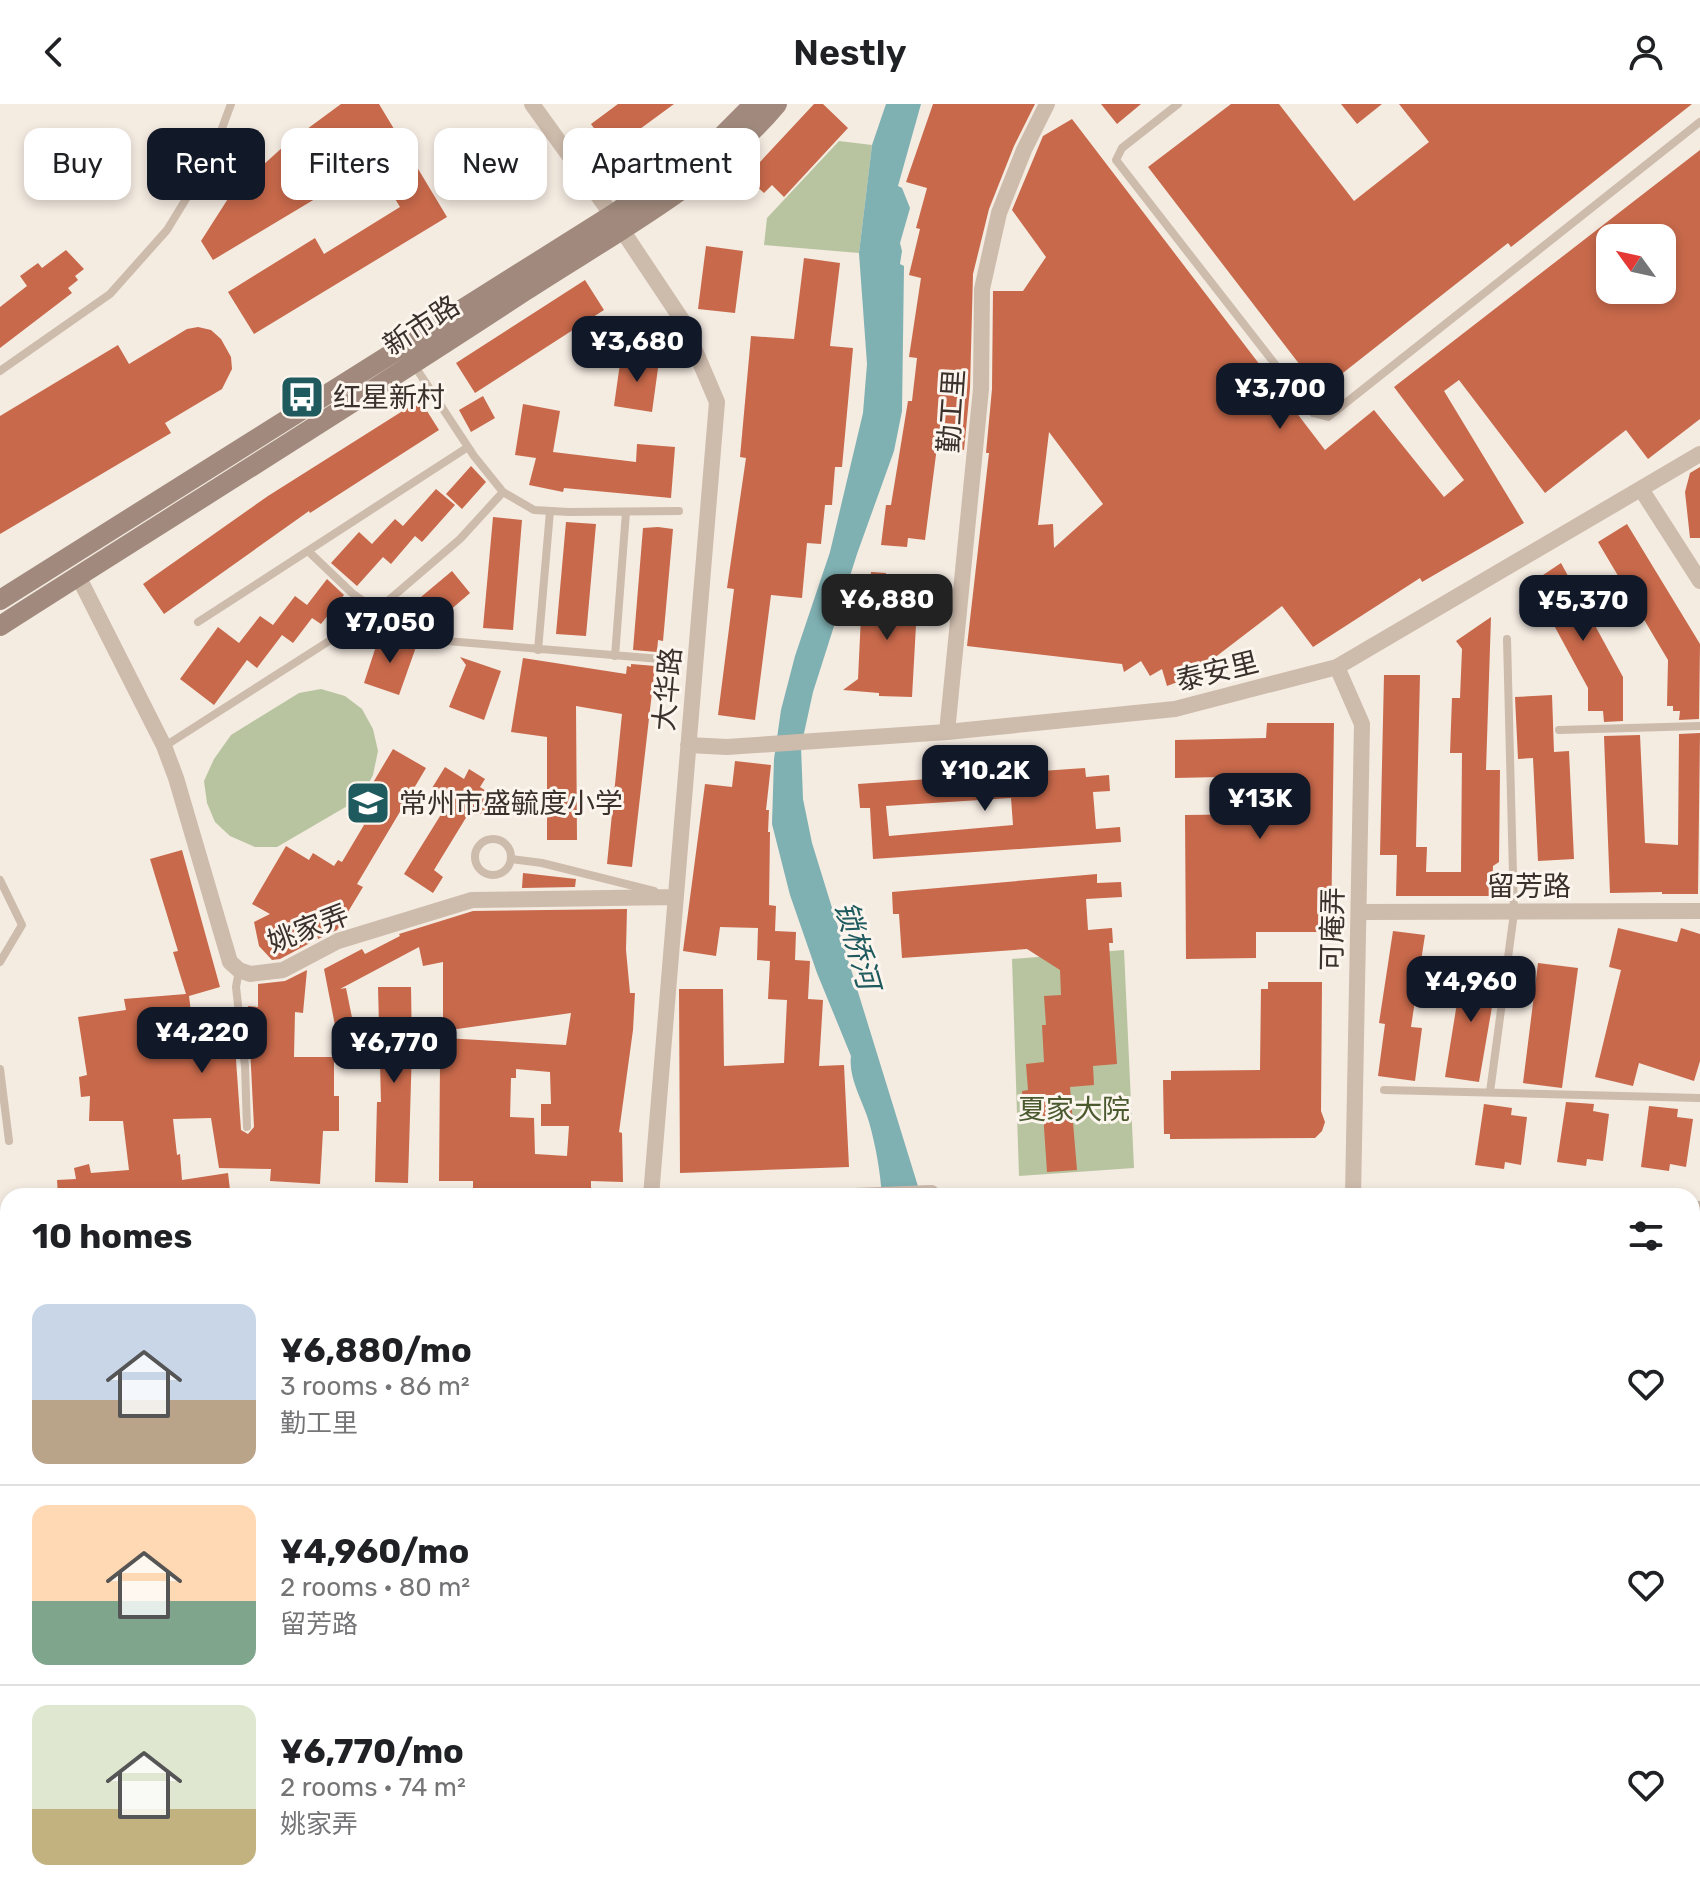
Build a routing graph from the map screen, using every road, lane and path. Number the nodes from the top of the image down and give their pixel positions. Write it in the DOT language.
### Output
graph roads {
  1 [pos="231,104"];
  2 [pos="532,104"];
  3 [pos="754,104"];
  4 [pos="777,104"];
  5 [pos="1047,104"];
  6 [pos="1178,104"];
  7 [pos="1700,122"];
  8 [pos="616,222"];
  9 [pos="414,364"];
  10 [pos="0,371"];
  11 [pos="468,447"];
  12 [pos="1700,454"];
  13 [pos="1641,489"];
  14 [pos="503,492"];
  15 [pos="550,511"];
  16 [pos="679,511"];
  17 [pos="626,512"];
  18 [pos="308,551"];
  19 [pos="78,576"];
  20 [pos="1700,581"];
  21 [pos="0,600"];
  22 [pos="376,611"];
  23 [pos="198,622"];
  24 [pos="0,626"];
  25 [pos="1507,639"];
  26 [pos="538,650"];
  27 [pos="615,656"];
  28 [pos="672,660"];
  29 [pos="1337,667"];
  30 [pos="1700,726"];
  31 [pos="1559,730"];
  32 [pos="947,732"];
  33 [pos="688,745"];
  34 [pos="164,746"];
  35 [pos="511,859"];
  36 [pos="0,880"];
  37 [pos="676,897"];
  38 [pos="1700,911"];
  39 [pos="1359,912"];
  40 [pos="1514,913"];
  41 [pos="0,962"];
  42 [pos="239,970"];
  43 [pos="0,1069"];
  44 [pos="1384,1090"];
  45 [pos="1490,1092"];
  46 [pos="1700,1098"];
  47 [pos="247,1127"];
  48 [pos="9,1141"];
  49 [pos="652,1188"];
  50 [pos="1353,1188"];
  1 -- 10 [label="lane"];
  2 -- 8 [label="street, 大华路"];
  3 -- 8 [label="street, 新市路"];
  4 -- 8 [label="street, 新市路"];
  5 -- 32 [label="street, 勤工里"];
  6 -- 7 [label="lane"];
  8 -- 9 [label="street, 新市路"];
  8 -- 21 [label="street, 新市路"];
  8 -- 33 [label="street, 大华路"];
  9 -- 11 [label="lane"];
  9 -- 19 [label="street, 新市路"];
  11 -- 14 [label="lane"];
  11 -- 18 [label="lane"];
  12 -- 13 [label="street, 泰安里"];
  13 -- 20 [label="street"];
  13 -- 29 [label="street, 泰安里"];
  14 -- 15 [label="lane"];
  14 -- 22 [label="lane"];
  15 -- 17 [label="lane"];
  15 -- 26 [label="lane"];
  16 -- 17 [label="lane"];
  17 -- 27 [label="lane"];
  18 -- 22 [label="lane"];
  18 -- 23 [label="lane"];
  19 -- 24 [label="street, 新市路"];
  19 -- 34 [label="street, 姚家弄"];
  22 -- 26 [label="lane"];
  22 -- 34 [label="lane"];
  25 -- 40 [label="lane"];
  26 -- 27 [label="lane"];
  27 -- 28 [label="lane"];
  29 -- 32 [label="street, 泰安里"];
  29 -- 39 [label="street, 可庵弄"];
  30 -- 31 [label="lane"];
  32 -- 33 [label="street, 泰安里"];
  33 -- 37 [label="street, 大华路"];
  34 -- 42 [label="street, 姚家弄"];
  35 -- 35 [label="lane"];
  35 -- 37 [label="lane"];
  36 -- 41 [label="lane"];
  37 -- 42 [label="street, 姚家弄"];
  37 -- 49 [label="street, 大华路"];
  38 -- 40 [label="street, 留芳路"];
  39 -- 40 [label="street, 留芳路"];
  39 -- 50 [label="street, 可庵弄"];
  40 -- 45 [label="lane"];
  42 -- 47 [label="lane"];
  43 -- 48 [label="lane"];
  44 -- 45 [label="lane"];
  45 -- 46 [label="lane"];
}
